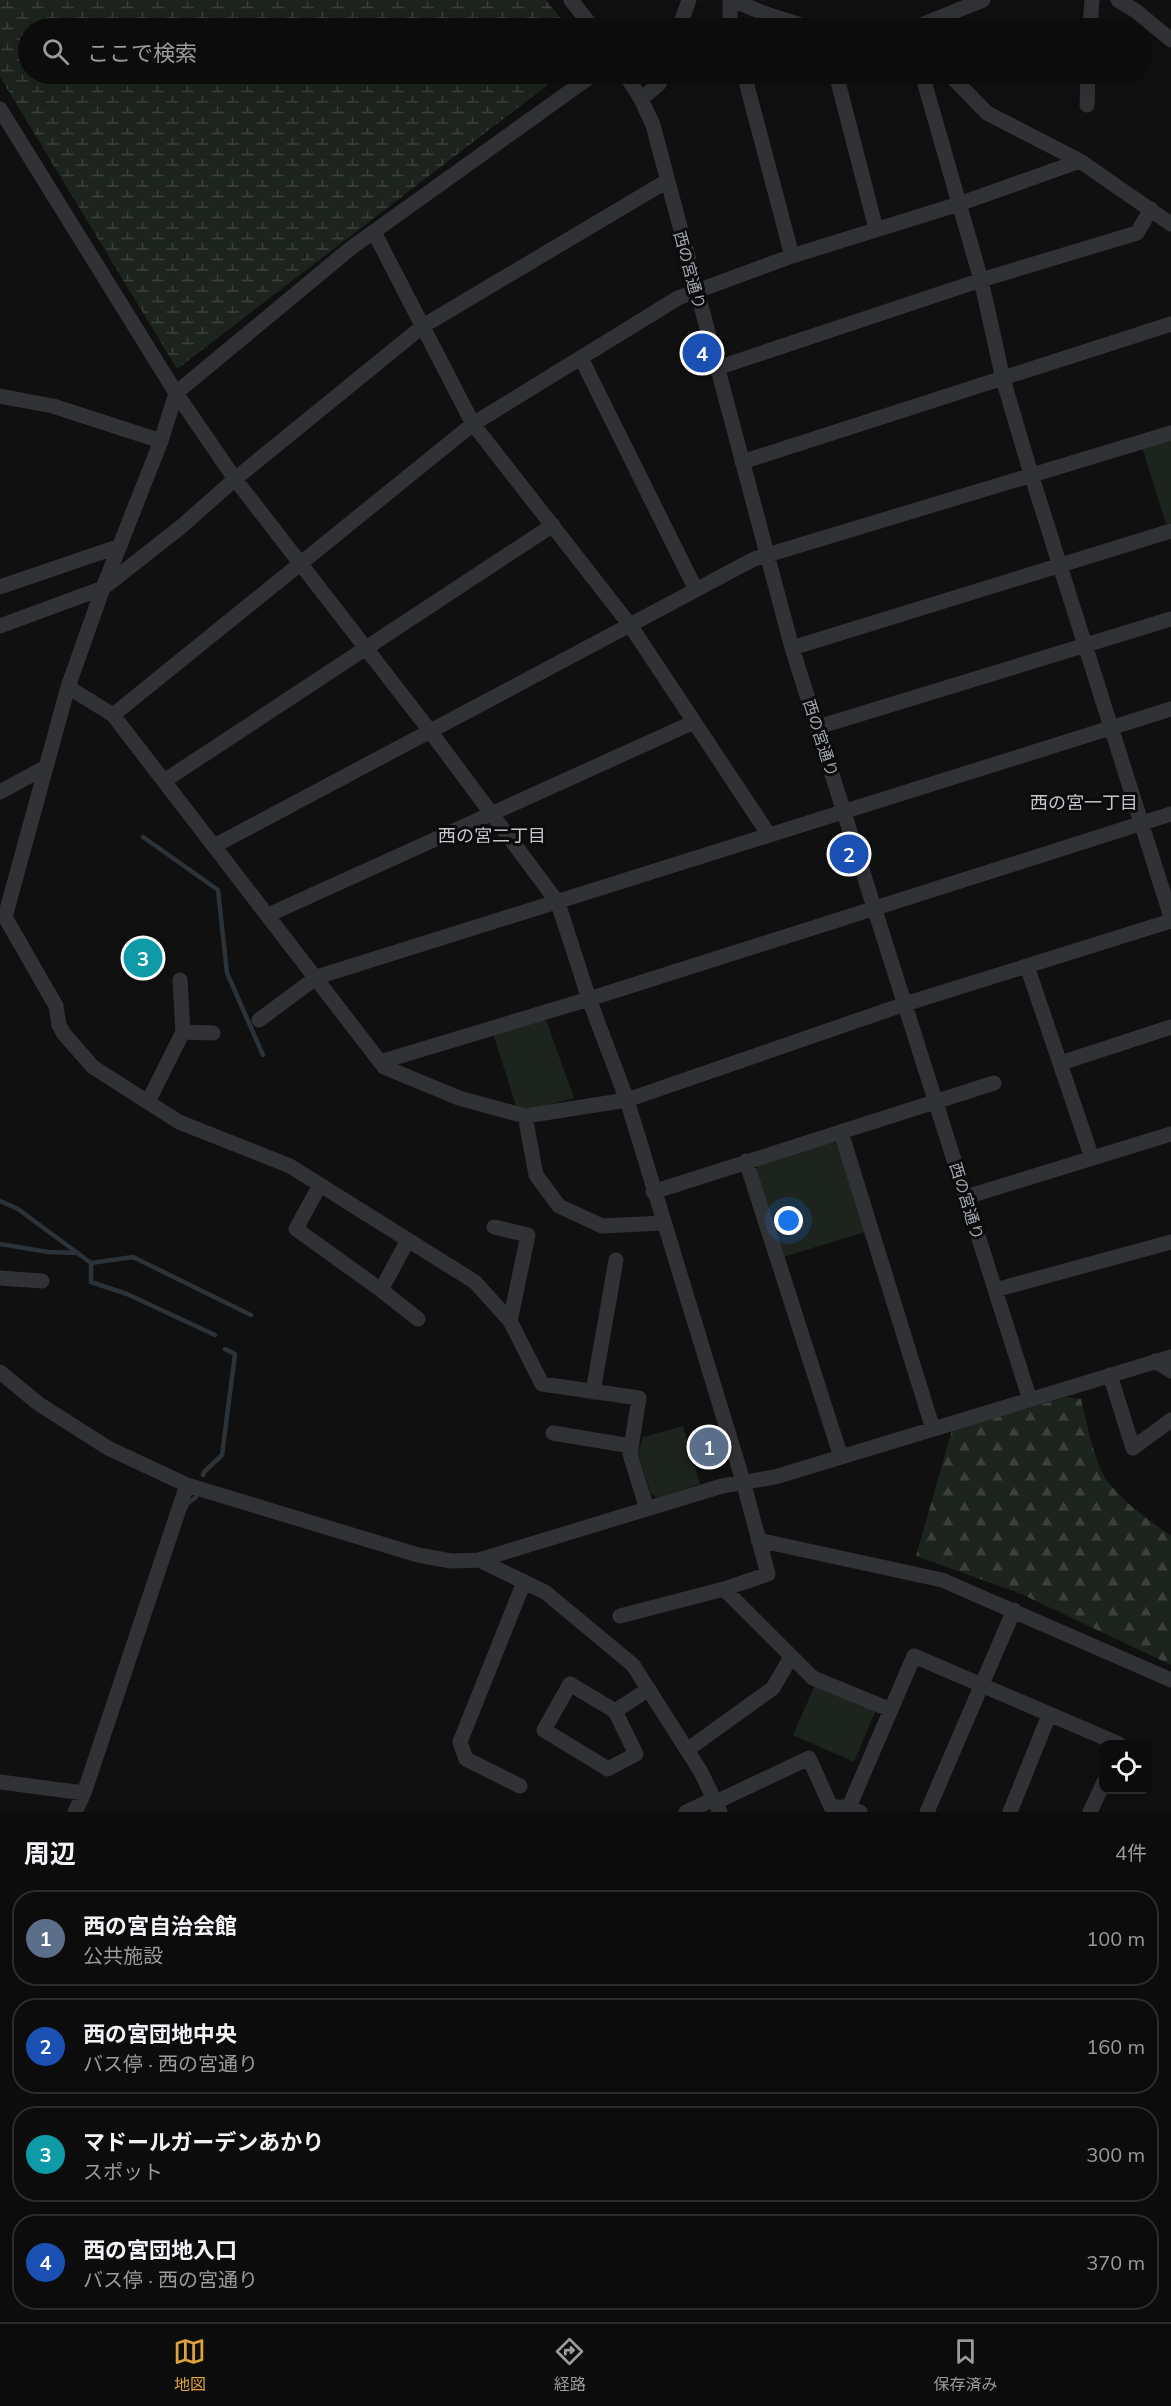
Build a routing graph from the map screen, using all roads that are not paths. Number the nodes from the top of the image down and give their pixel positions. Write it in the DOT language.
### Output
graph roads {
  1 [pos="571,0"];
  2 [pos="690,0"];
  3 [pos="731,0"];
  4 [pos="983,0"];
  5 [pos="1092,0"];
  6 [pos="1119,0"];
  7 [pos="584,18"];
  8 [pos="683,18"];
  9 [pos="730,18"];
  10 [pos="776,18"];
  11 [pos="939,18"];
  12 [pos="1091,18"];
  13 [pos="1144,18"];
  14 [pos="1153,25"];
  15 [pos="1171,40"];
  16 [pos="580,84"];
  17 [pos="631,84"];
  18 [pos="660,84"];
  19 [pos="747,84"];
  20 [pos="839,84"];
  21 [pos="925,84"];
  22 [pos="959,84"];
  23 [pos="1088,84"];
  24 [pos="641,99"];
  25 [pos="1087,105"];
  26 [pos="0,109"];
  27 [pos="1080,161"];
  28 [pos="667,181"];
  29 [pos="959,204"];
  30 [pos="1151,209"];
  31 [pos="1171,224"];
  32 [pos="876,230"];
  33 [pos="374,232"];
  34 [pos="792,256"];
  35 [pos="981,280"];
  36 [pos="695,291"];
  37 [pos="1171,324"];
  38 [pos="423,326"];
  39 [pos="581,358"];
  40 [pos="717,368"];
  41 [pos="1003,379"];
  42 [pos="176,393"];
  43 [pos="0,396"];
  44 [pos="473,424"];
  45 [pos="1171,433"];
  46 [pos="161,441"];
  47 [pos="742,462"];
  48 [pos="1031,474"];
  49 [pos="235,478"];
  50 [pos="553,525"];
  51 [pos="1171,531"];
  52 [pos="120,546"];
  53 [pos="766,555"];
  54 [pos="301,563"];
  55 [pos="1059,565"];
  56 [pos="0,587"];
  57 [pos="103,588"];
  58 [pos="696,590"];
  59 [pos="1171,619"];
  60 [pos="630,625"];
  61 [pos="0,626"];
  62 [pos="1085,647"];
  63 [pos="366,648"];
  64 [pos="792,648"];
  65 [pos="68,687"];
  66 [pos="1171,709"];
  67 [pos="113,715"];
  68 [pos="694,722"];
  69 [pos="818,727"];
  70 [pos="1110,728"];
  71 [pos="430,731"];
  72 [pos="46,767"];
  73 [pos="164,781"];
  74 [pos="0,792"];
  75 [pos="844,812"];
  76 [pos="1171,814"];
  77 [pos="492,815"];
  78 [pos="1141,823"];
  79 [pos="769,835"];
  80 [pos="214,846"];
  81 [pos="558,903"];
  82 [pos="874,907"];
  83 [pos="2,913"];
  84 [pos="268,915"];
  85 [pos="1171,919"];
  86 [pos="1027,966"];
  87 [pos="317,977"];
  88 [pos="180,981"];
  89 [pos="589,999"];
  90 [pos="905,1004"];
  91 [pos="259,1020"];
  92 [pos="1171,1027"];
  93 [pos="183,1032"];
  94 [pos="213,1033"];
  95 [pos="380,1062"];
  96 [pos="1061,1063"];
  97 [pos="994,1083"];
  98 [pos="627,1100"];
  99 [pos="148,1102"];
  100 [pos="936,1102"];
  101 [pos="525,1116"];
  102 [pos="841,1132"];
  103 [pos="1171,1134"];
  104 [pos="1092,1158"];
  105 [pos="746,1161"];
  106 [pos="320,1185"];
  107 [pos="653,1192"];
  108 [pos="966,1197"];
  109 [pos="663,1223"];
  110 [pos="494,1227"];
  111 [pos="408,1240"];
  112 [pos="1171,1242"];
  113 [pos="616,1260"];
  114 [pos="0,1278"];
  115 [pos="42,1281"];
  116 [pos="381,1290"];
  117 [pos="995,1290"];
  118 [pos="418,1319"];
  119 [pos="510,1321"];
  120 [pos="1171,1357"];
  121 [pos="1155,1362"];
  122 [pos="1171,1371"];
  123 [pos="0,1372"];
  124 [pos="1110,1375"];
  125 [pos="593,1392"];
  126 [pos="1029,1400"];
  127 [pos="1171,1420"];
  128 [pos="933,1429"];
  129 [pos="553,1433"];
  130 [pos="631,1446"];
  131 [pos="841,1457"];
  132 [pos="743,1481"];
  133 [pos="187,1485"];
  134 [pos="647,1509"];
  135 [pos="758,1540"];
  136 [pos="479,1560"];
  137 [pos="524,1582"];
  138 [pos="724,1589"];
  139 [pos="1014,1610"];
  140 [pos="620,1616"];
  141 [pos="792,1657"];
  142 [pos="1171,1680"];
  143 [pos="982,1686"];
  144 [pos="649,1689"];
  145 [pos="891,1710"];
  146 [pos="615,1711"];
  147 [pos="1049,1715"];
  148 [pos="1109,1740"];
  149 [pos="687,1750"];
  150 [pos="0,1782"];
  151 [pos="520,1786"];
  152 [pos="84,1793"];
  153 [pos="1099,1793"];
  154 [pos="717,1804"];
  155 [pos="854,1810"];
  156 [pos="75,1812"];
  157 [pos="686,1812"];
  158 [pos="927,1812"];
  159 [pos="1010,1812"];
  160 [pos="1090,1812"];
  1 -- 7 [label="street"];
  2 -- 8 [label="street"];
  3 -- 9 [label="street"];
  3 -- 10 [label="street"];
  4 -- 11 [label="street"];
  5 -- 12 [label="street"];
  6 -- 13 [label="street"];
  14 -- 15 [label="street"];
  16 -- 33 [label="street"];
  17 -- 24 [label="street, 西の宮通り"];
  18 -- 24 [label="street"];
  19 -- 34 [label="street"];
  20 -- 32 [label="street"];
  21 -- 29 [label="street"];
  22 -- 27 [label="street"];
  23 -- 25 [label="street"];
  24 -- 28 [label="street, 西の宮通り"];
  26 -- 42 [label="street"];
  27 -- 29 [label="street"];
  27 -- 30 [label="street"];
  28 -- 36 [label="street, 西の宮通り"];
  28 -- 38 [label="street"];
  29 -- 32 [label="street"];
  29 -- 35 [label="street"];
  30 -- 31 [label="street"];
  30 -- 35 [label="street"];
  32 -- 34 [label="street"];
  33 -- 38 [label="street"];
  33 -- 42 [label="street"];
  34 -- 36 [label="street"];
  35 -- 40 [label="street"];
  35 -- 41 [label="street"];
  36 -- 39 [label="street"];
  36 -- 40 [label="street, 西の宮通り"];
  37 -- 41 [label="street"];
  38 -- 44 [label="street"];
  38 -- 49 [label="street"];
  39 -- 44 [label="street"];
  39 -- 58 [label="street"];
  40 -- 47 [label="street, 西の宮通り"];
  41 -- 47 [label="street"];
  41 -- 48 [label="street"];
  42 -- 46 [label="street"];
  42 -- 49 [label="street"];
  43 -- 46 [label="street"];
  44 -- 50 [label="street"];
  44 -- 54 [label="street"];
  45 -- 48 [label="street"];
  46 -- 52 [label="street"];
  47 -- 53 [label="street, 西の宮通り"];
  48 -- 53 [label="street"];
  48 -- 55 [label="street"];
  49 -- 54 [label="street"];
  49 -- 57 [label="street"];
  50 -- 60 [label="street"];
  50 -- 63 [label="street"];
  51 -- 55 [label="street"];
  52 -- 56 [label="street"];
  52 -- 57 [label="street"];
  53 -- 58 [label="street"];
  53 -- 64 [label="street, 西の宮通り"];
  54 -- 63 [label="street"];
  54 -- 67 [label="street"];
  55 -- 62 [label="street"];
  55 -- 64 [label="street"];
  57 -- 61 [label="street"];
  57 -- 65 [label="street"];
  58 -- 60 [label="street"];
  59 -- 62 [label="street"];
  60 -- 68 [label="street"];
  60 -- 71 [label="street"];
  62 -- 69 [label="street"];
  62 -- 70 [label="street"];
  63 -- 71 [label="street"];
  63 -- 73 [label="street"];
  64 -- 69 [label="street, 西の宮通り"];
  65 -- 67 [label="street"];
  65 -- 72 [label="street"];
  66 -- 70 [label="street"];
  67 -- 73 [label="street"];
  68 -- 77 [label="street"];
  68 -- 79 [label="street"];
  69 -- 75 [label="street, 西の宮通り"];
  70 -- 75 [label="street"];
  70 -- 78 [label="street"];
  71 -- 77 [label="street"];
  71 -- 80 [label="street"];
  72 -- 74 [label="street"];
  72 -- 83 [label="street"];
  73 -- 80 [label="street"];
  75 -- 79 [label="street"];
  75 -- 82 [label="street, 西の宮通り"];
  76 -- 78 [label="street"];
  77 -- 81 [label="street"];
  77 -- 84 [label="street"];
  78 -- 82 [label="street"];
  78 -- 85 [label="street"];
  79 -- 81 [label="street"];
  80 -- 84 [label="street"];
  81 -- 87 [label="street"];
  81 -- 89 [label="street"];
  82 -- 89 [label="street"];
  82 -- 90 [label="street, 西の宮通り"];
  83 -- 99 [label="street"];
  84 -- 87 [label="street"];
  85 -- 86 [label="street"];
  86 -- 90 [label="street"];
  86 -- 96 [label="street"];
  87 -- 91 [label="street"];
  87 -- 95 [label="street"];
  88 -- 93 [label="street"];
  89 -- 95 [label="street"];
  89 -- 98 [label="street"];
  90 -- 98 [label="street"];
  90 -- 100 [label="street, 西の宮通り"];
  92 -- 96 [label="street"];
  93 -- 94 [label="street"];
  93 -- 99 [label="street"];
  95 -- 101 [label="street"];
  96 -- 104 [label="street"];
  97 -- 100 [label="street"];
  98 -- 101 [label="street"];
  98 -- 107 [label="street"];
  99 -- 106 [label="street"];
  100 -- 102 [label="street"];
  100 -- 108 [label="street, 西の宮通り"];
  101 -- 109 [label="street"];
  102 -- 105 [label="street"];
  102 -- 128 [label="street"];
  103 -- 104 [label="street"];
  104 -- 108 [label="street"];
  105 -- 107 [label="street"];
  105 -- 131 [label="street"];
  106 -- 111 [label="street"];
  106 -- 116 [label="street"];
  107 -- 109 [label="street"];
  108 -- 117 [label="street, 西の宮通り"];
  109 -- 132 [label="street"];
  110 -- 119 [label="street"];
  111 -- 116 [label="street"];
  111 -- 119 [label="street"];
  112 -- 117 [label="street"];
  113 -- 125 [label="street"];
  114 -- 115 [label="street"];
  116 -- 118 [label="street"];
  117 -- 126 [label="street, 西の宮通り"];
  119 -- 125 [label="street"];
  120 -- 121 [label="street"];
  121 -- 122 [label="street"];
  121 -- 124 [label="street"];
  123 -- 133 [label="street"];
  124 -- 126 [label="street"];
  124 -- 127 [label="street"];
  125 -- 130 [label="street"];
  126 -- 128 [label="street"];
  128 -- 131 [label="street"];
  129 -- 130 [label="street"];
  130 -- 134 [label="street"];
  131 -- 132 [label="street"];
  132 -- 134 [label="street"];
  132 -- 135 [label="street"];
  133 -- 136 [label="street"];
  133 -- 152 [label="street"];
  134 -- 136 [label="street"];
  135 -- 138 [label="street"];
  135 -- 139 [label="street"];
  136 -- 137 [label="street"];
  137 -- 144 [label="street"];
  137 -- 151 [label="street"];
  138 -- 140 [label="street"];
  138 -- 141 [label="street"];
  139 -- 142 [label="street"];
  139 -- 143 [label="street"];
  141 -- 145 [label="street"];
  141 -- 149 [label="street"];
  143 -- 145 [label="street"];
  143 -- 147 [label="street"];
  143 -- 158 [label="street"];
  144 -- 146 [label="street"];
  144 -- 149 [label="street"];
  145 -- 155 [label="street"];
  146 -- 146 [label="street"];
  147 -- 148 [label="street"];
  147 -- 159 [label="street"];
  149 -- 154 [label="street"];
  150 -- 152 [label="street"];
  152 -- 156 [label="street"];
  153 -- 160 [label="street"];
  154 -- 155 [label="street"];
  154 -- 157 [label="street"];
}
